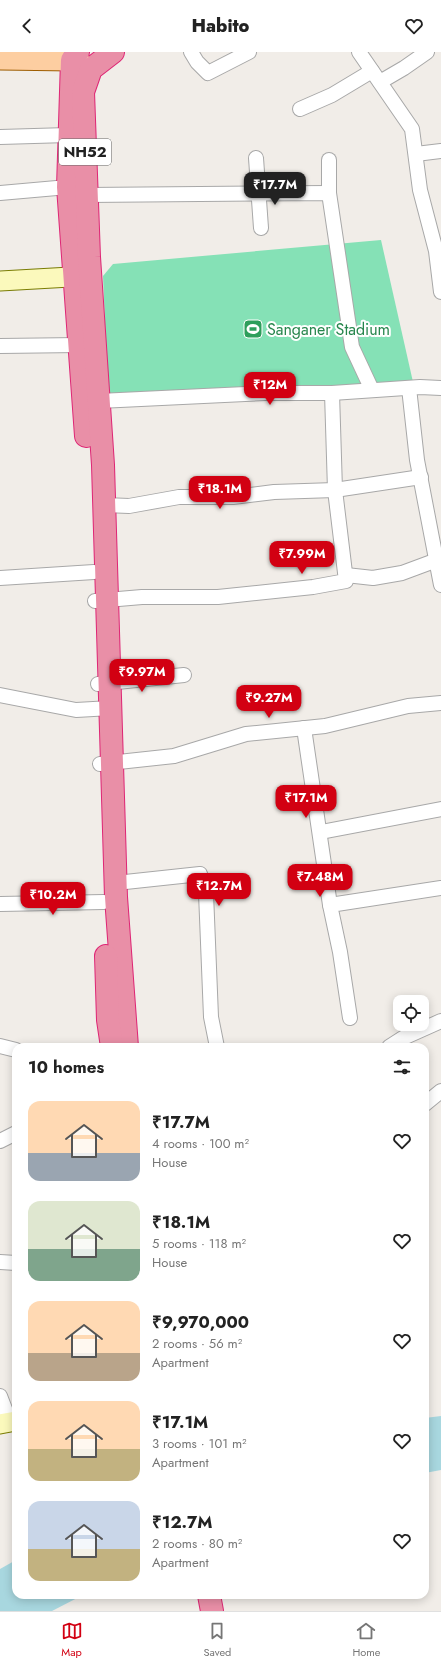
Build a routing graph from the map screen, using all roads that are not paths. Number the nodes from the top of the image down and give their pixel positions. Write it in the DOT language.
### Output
graph roads {
  1 [pos="191,52"];
  2 [pos="249,52"];
  3 [pos="359,52"];
  4 [pos="427,52"];
  5 [pos="89,58"];
  6 [pos="0,59"];
  7 [pos="376,76"];
  8 [pos="300,109"];
  9 [pos="68,135"];
  10 [pos="0,137"];
  11 [pos="441,151"];
  12 [pos="416,154"];
  13 [pos="256,158"];
  14 [pos="329,160"];
  15 [pos="77,191"];
  16 [pos="0,193"];
  17 [pos="258,193"];
  18 [pos="329,193"];
  19 [pos="261,228"];
  20 [pos="0,270"];
  21 [pos="82,270"];
  22 [pos="0,281"];
  23 [pos="441,292"];
  24 [pos="79,345"];
  25 [pos="0,346"];
  26 [pos="409,388"];
  27 [pos="441,388"];
  28 [pos="372,390"];
  29 [pos="332,393"];
  30 [pos="99,401"];
  31 [pos="421,477"];
  32 [pos="335,490"];
  33 [pos="105,505"];
  34 [pos="437,560"];
  35 [pos="94,572"];
  36 [pos="346,575"];
  37 [pos="0,578"];
  38 [pos="441,585"];
  39 [pos="102,600"];
  40 [pos="184,675"];
  41 [pos="104,683"];
  42 [pos="0,696"];
  43 [pos="441,703"];
  44 [pos="105,708"];
  45 [pos="304,728"];
  46 [pos="107,764"];
  47 [pos="441,809"];
  48 [pos="321,832"];
  49 [pos="116,883"];
  50 [pos="441,888"];
  51 [pos="104,902"];
  52 [pos="0,904"];
  53 [pos="330,905"];
  54 [pos="350,1018"];
  55 [pos="441,1021"];
  56 [pos="111,1043"];
  57 [pos="127,1043"];
  58 [pos="216,1043"];
  59 [pos="395,1043"];
  60 [pos="0,1046"];
  61 [pos="12,1049"];
  62 [pos="441,1091"];
  63 [pos="429,1101"];
  64 [pos="12,1135"];
  65 [pos="0,1141"];
  66 [pos="0,1262"];
  67 [pos="12,1263"];
  68 [pos="0,1396"];
  69 [pos="9,1423"];
  70 [pos="210,1599"];
  71 [pos="223,1599"];
  72 [pos="212,1611"];
  73 [pos="225,1611"];
  1 -- 2 [label="street"];
  3 -- 7 [label="street"];
  4 -- 7 [label="street"];
  5 -- 6 [label="main road"];
  5 -- 9 [label="highway, NH52"];
  5 -- 15 [label="highway, NH52"];
  7 -- 8 [label="street"];
  7 -- 12 [label="street"];
  9 -- 10 [label="street"];
  9 -- 15 [label="highway, NH52"];
  11 -- 12 [label="street"];
  12 -- 23 [label="street"];
  13 -- 17 [label="street"];
  14 -- 18 [label="street"];
  15 -- 16 [label="street"];
  15 -- 17 [label="street"];
  15 -- 21 [label="highway, NH52"];
  17 -- 18 [label="street"];
  17 -- 19 [label="street"];
  18 -- 28 [label="street"];
  20 -- 21 [label="street"];
  21 -- 22 [label="street"];
  21 -- 24 [label="highway, NH52"];
  21 -- 30 [label="highway, NH52"];
  24 -- 25 [label="street"];
  24 -- 35 [label="highway, NH52"];
  26 -- 27 [label="street"];
  26 -- 28 [label="street"];
  26 -- 31 [label="street"];
  28 -- 29 [label="street"];
  29 -- 30 [label="street"];
  29 -- 32 [label="street"];
  30 -- 33 [label="highway, NH52"];
  31 -- 32 [label="street"];
  31 -- 34 [label="street"];
  32 -- 33 [label="street"];
  32 -- 36 [label="street"];
  33 -- 39 [label="highway, NH52"];
  34 -- 36 [label="street"];
  34 -- 38 [label="street"];
  35 -- 37 [label="street"];
  35 -- 39 [label="highway, NH52"];
  36 -- 39 [label="street"];
  39 -- 41 [label="highway, NH52"];
  40 -- 41 [label="street"];
  41 -- 44 [label="highway, NH52"];
  42 -- 44 [label="street"];
  43 -- 45 [label="street"];
  44 -- 46 [label="highway, NH52"];
  45 -- 46 [label="street"];
  45 -- 48 [label="street"];
  46 -- 49 [label="highway, NH52"];
  46 -- 51 [label="highway, NH52"];
  47 -- 48 [label="street"];
  48 -- 53 [label="street"];
  49 -- 57 [label="highway, NH52"];
  49 -- 58 [label="street"];
  50 -- 53 [label="street"];
  51 -- 52 [label="street"];
  51 -- 56 [label="highway, NH52"];
  53 -- 54 [label="street"];
  55 -- 59 [label="street"];
  60 -- 61 [label="street"];
  62 -- 63 [label="street"];
  64 -- 65 [label="street"];
  66 -- 67 [label="street"];
  68 -- 69 [label="street"];
  70 -- 72 [label="highway"];
  71 -- 73 [label="highway"];
}
